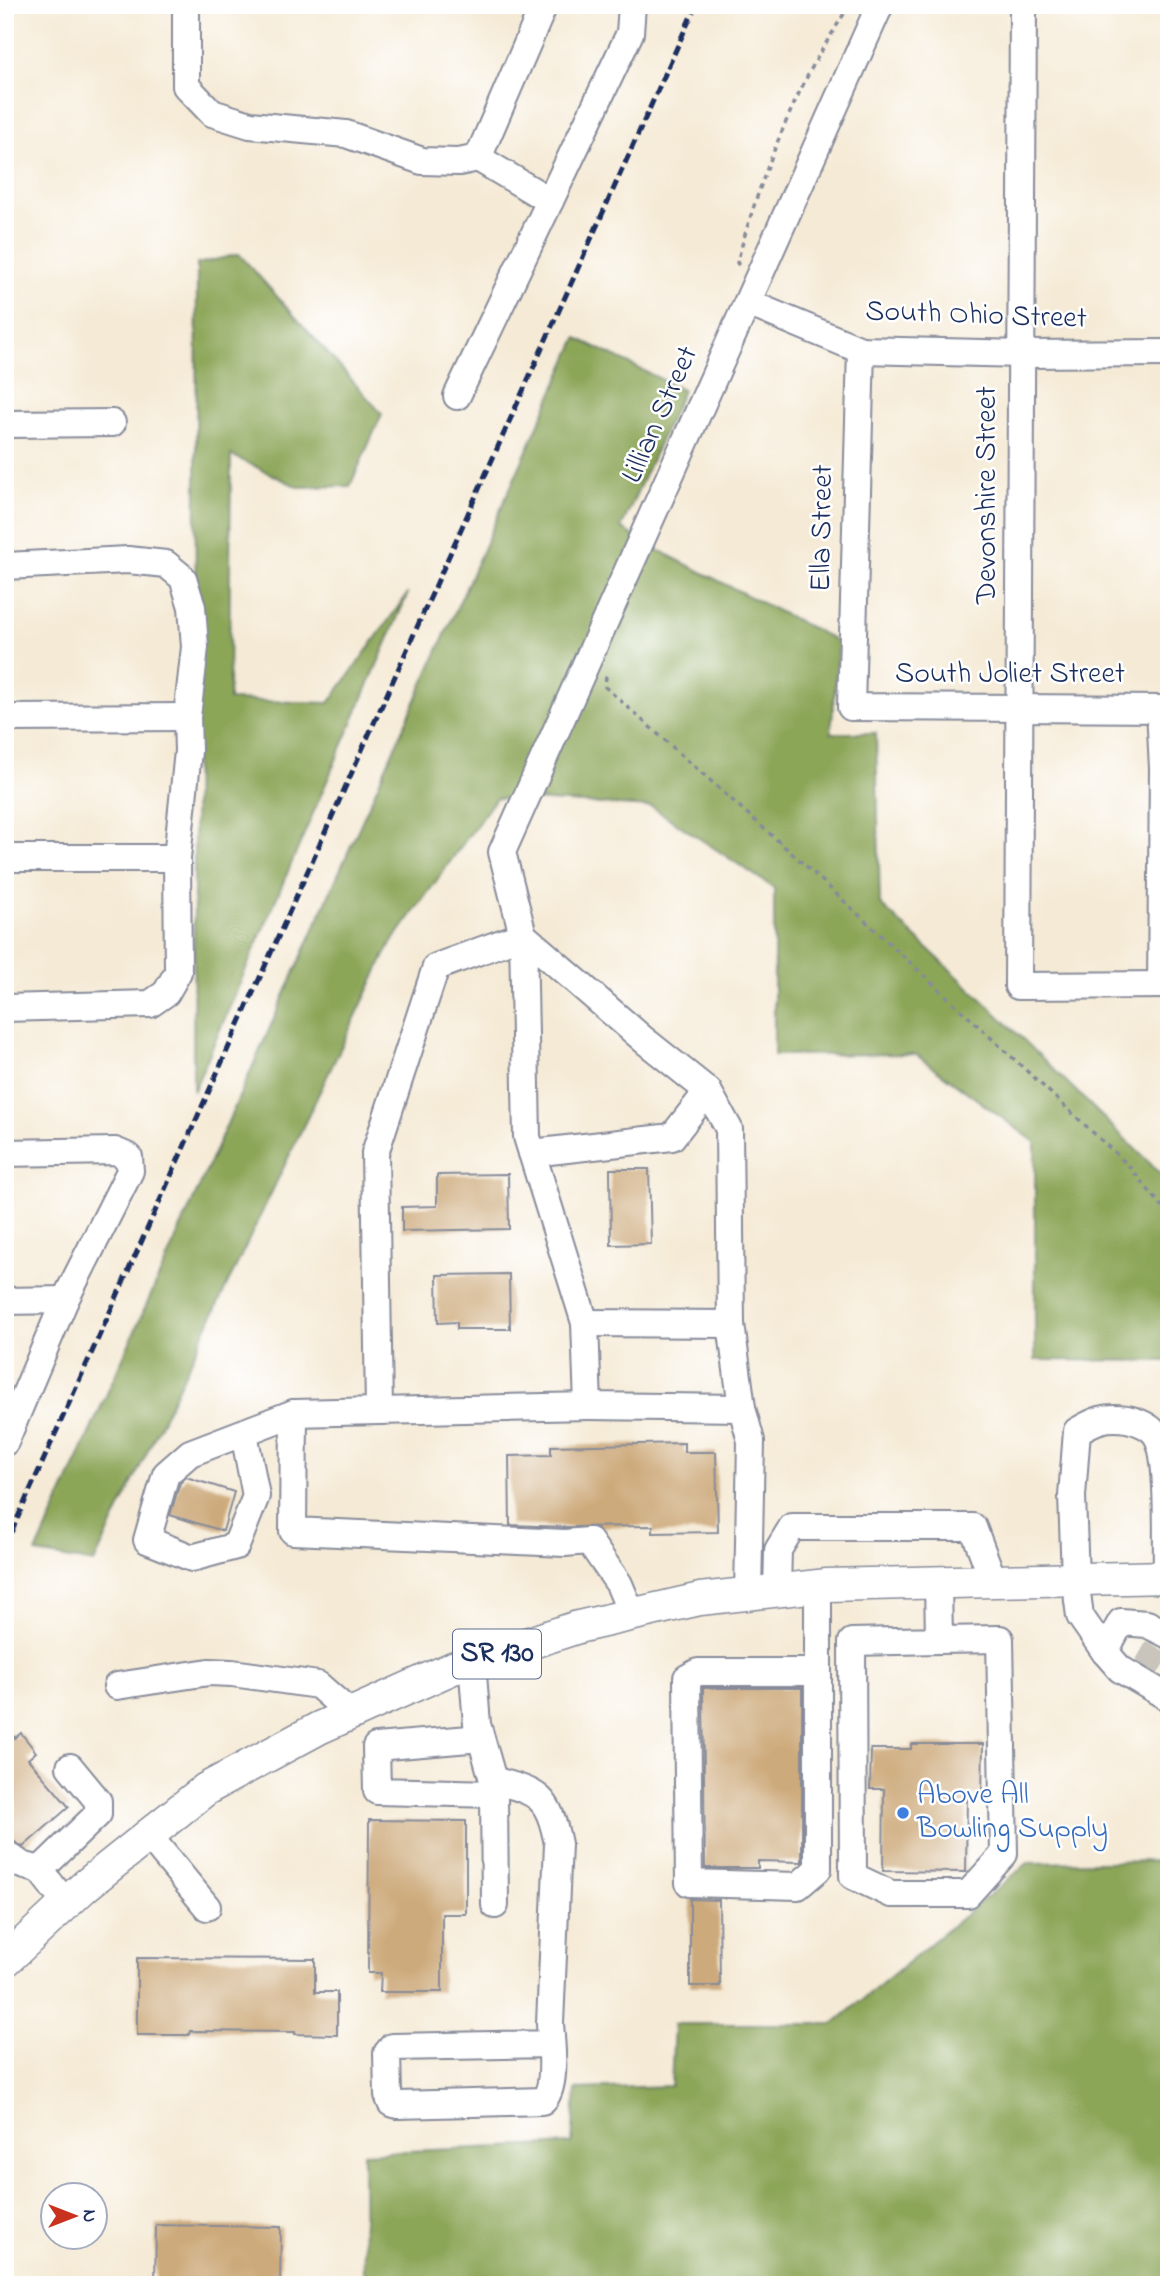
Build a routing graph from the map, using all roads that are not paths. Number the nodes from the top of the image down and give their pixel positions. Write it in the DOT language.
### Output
graph roads {
  1 [pos="186,5"];
  2 [pos="544,5"];
  3 [pos="632,5"];
  4 [pos="880,5"];
  5 [pos="1024,5"];
  6 [pos="478,158"];
  7 [pos="550,201"];
  8 [pos="748,303"];
  9 [pos="861,351"];
  10 [pos="1169,353"];
  11 [pos="1023,354"];
  12 [pos="457,396"];
  13 [pos="112,423"];
  14 [pos="5,424"];
  15 [pos="5,566"];
  16 [pos="851,707"];
  17 [pos="1020,709"];
  18 [pos="1164,709"];
  19 [pos="187,717"];
  20 [pos="5,718"];
  21 [pos="5,858"];
  22 [pos="177,858"];
  23 [pos="523,935"];
  24 [pos="1165,985"];
  25 [pos="5,1008"];
  26 [pos="708,1091"];
  27 [pos="5,1153"];
  28 [pos="532,1153"];
  29 [pos="65,1300"];
  30 [pos="5,1301"];
  31 [pos="585,1323"];
  32 [pos="731,1324"];
  33 [pos="588,1406"];
  34 [pos="742,1408"];
  35 [pos="379,1411"];
  36 [pos="294,1413"];
  37 [pos="244,1433"];
  38 [pos="5,1442"];
  39 [pos="1075,1577"];
  40 [pos="1168,1577"];
  41 [pos="993,1580"];
  42 [pos="938,1582"];
  43 [pos="818,1586"];
  44 [pos="762,1592"];
  45 [pos="632,1615"];
  46 [pos="1165,1638"];
  47 [pos="939,1640"];
  48 [pos="1105,1652"];
  49 [pos="472,1662"];
  50 [pos="816,1672"];
  51 [pos="117,1686"];
  52 [pos="1167,1692"];
  53 [pos="351,1714"];
  54 [pos="481,1738"];
  55 [pos="70,1767"];
  56 [pos="493,1787"];
  57 [pos="148,1835"];
  58 [pos="5,1853"];
  59 [pos="40,1870"];
  60 [pos="66,1904"];
  61 [pos="495,1905"];
  62 [pos="208,1907"];
  63 [pos="5,1961"];
  64 [pos="551,2044"];
  1 -- 6 [label="street"];
  2 -- 6 [label="street"];
  3 -- 7 [label="street"];
  4 -- 8 [label="street, Lillian Street"];
  5 -- 11 [label="street, Devonshire Street"];
  6 -- 7 [label="street"];
  7 -- 12 [label="street"];
  8 -- 9 [label="street, South Ohio Street"];
  8 -- 23 [label="street, Lillian Street"];
  9 -- 11 [label="street, South Ohio Street"];
  9 -- 16 [label="street, Ella Street"];
  10 -- 11 [label="street, South Ohio Street"];
  11 -- 17 [label="street, Devonshire Street"];
  13 -- 14 [label="street"];
  15 -- 19 [label="street"];
  16 -- 17 [label="street, South Joliet Street"];
  17 -- 18 [label="street, South Joliet Street"];
  17 -- 24 [label="street, Devonshire Street"];
  18 -- 24 [label="street"];
  19 -- 20 [label="street"];
  19 -- 22 [label="street"];
  21 -- 22 [label="street"];
  22 -- 25 [label="street"];
  23 -- 26 [label="street"];
  23 -- 28 [label="street"];
  23 -- 35 [label="street"];
  26 -- 28 [label="street"];
  26 -- 32 [label="street"];
  27 -- 29 [label="street"];
  28 -- 31 [label="street"];
  29 -- 30 [label="street"];
  29 -- 38 [label="street"];
  31 -- 32 [label="street"];
  31 -- 33 [label="street"];
  32 -- 34 [label="street"];
  33 -- 34 [label="street"];
  33 -- 35 [label="street"];
  34 -- 44 [label="street"];
  35 -- 36 [label="street"];
  36 -- 37 [label="street"];
  36 -- 45 [label="street"];
  37 -- 37 [label="street"];
  39 -- 40 [label="main road, SR 130"];
  39 -- 40 [label="street"];
  39 -- 41 [label="main road, SR 130"];
  39 -- 48 [label="street"];
  41 -- 42 [label="main road, SR 130"];
  41 -- 44 [label="street"];
  42 -- 43 [label="main road, SR 130"];
  42 -- 47 [label="street"];
  43 -- 44 [label="main road, SR 130"];
  43 -- 50 [label="street"];
  44 -- 45 [label="main road, SR 130"];
  45 -- 49 [label="main road, SR 130"];
  46 -- 48 [label="street"];
  47 -- 47 [label="street"];
  48 -- 52 [label="street"];
  49 -- 53 [label="main road, SR 130"];
  49 -- 54 [label="street"];
  50 -- 50 [label="street"];
  51 -- 53 [label="street"];
  53 -- 57 [label="main road, SR 130"];
  54 -- 56 [label="street"];
  54 -- 56 [label="street"];
  55 -- 59 [label="street"];
  56 -- 61 [label="street"];
  56 -- 64 [label="street"];
  57 -- 60 [label="main road, SR 130"];
  57 -- 62 [label="street"];
  58 -- 59 [label="street"];
  59 -- 60 [label="street"];
  60 -- 63 [label="main road, SR 130"];
  64 -- 64 [label="street"];
}
